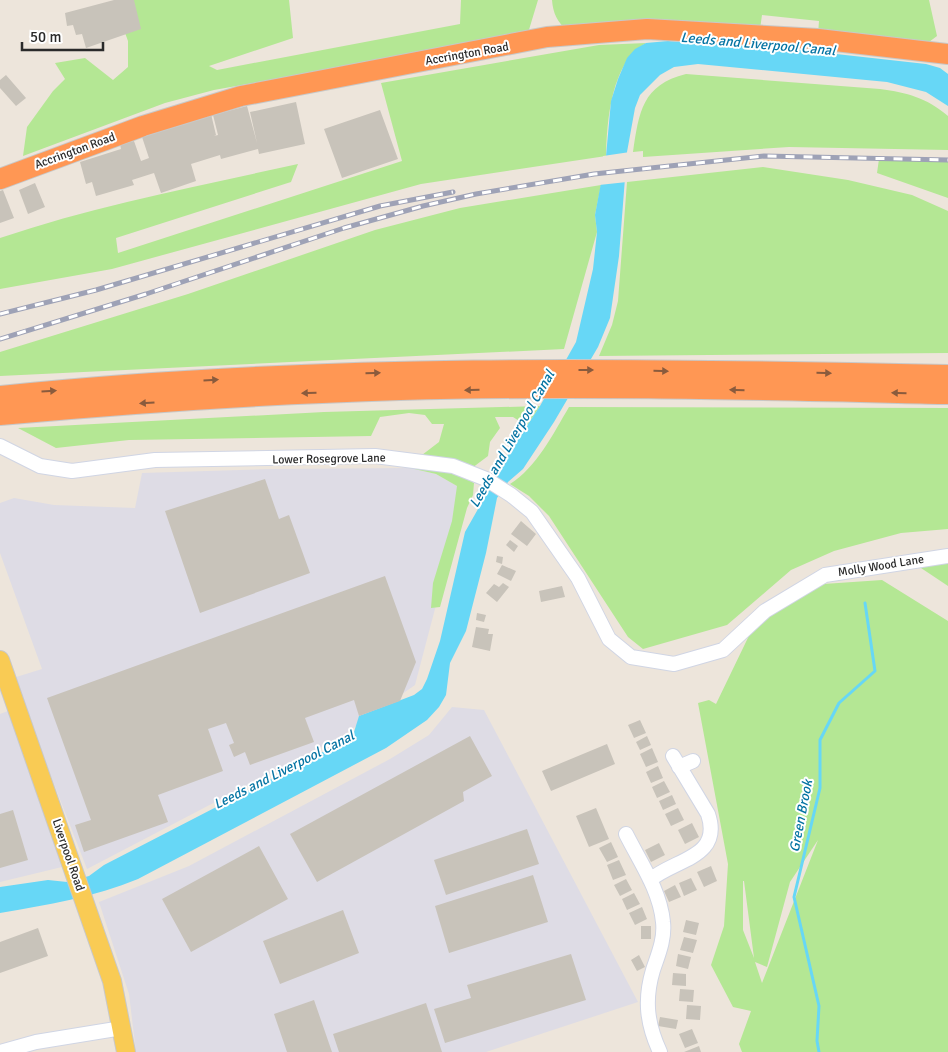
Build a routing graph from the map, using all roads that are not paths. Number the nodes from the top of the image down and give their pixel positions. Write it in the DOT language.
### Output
graph roads {
  1 [pos="948,54"];
  2 [pos="0,179"];
  3 [pos="948,376"];
  4 [pos="522,380"];
  5 [pos="948,394"];
  6 [pos="0,396"];
  7 [pos="0,414"];
  8 [pos="0,446"];
  9 [pos="948,556"];
  10 [pos="631,657"];
  11 [pos="1,669"];
  12 [pos="693,761"];
  13 [pos="626,834"];
  14 [pos="650,880"];
  15 [pos="122,1028"];
  16 [pos="0,1052"];
  17 [pos="126,1052"];
  18 [pos="660,1052"];
  1 -- 2 [label="highway, Accrington Road"];
  4 -- 3 [label="highway, one-way"];
  5 -- 4 [label="highway, one-way"];
  6 -- 4 [label="highway, one-way"];
  4 -- 7 [label="highway, one-way"];
  8 -- 10 [label="street, Lower Rosegrove Lane"];
  9 -- 10 [label="street, Molly Wood Lane"];
  11 -- 15 [label="main road, Liverpool Road"];
  12 -- 14 [label="street"];
  13 -- 14 [label="street"];
  14 -- 18 [label="street"];
  15 -- 16 [label="street"];
  15 -- 17 [label="main road, Liverpool Road"];
}
